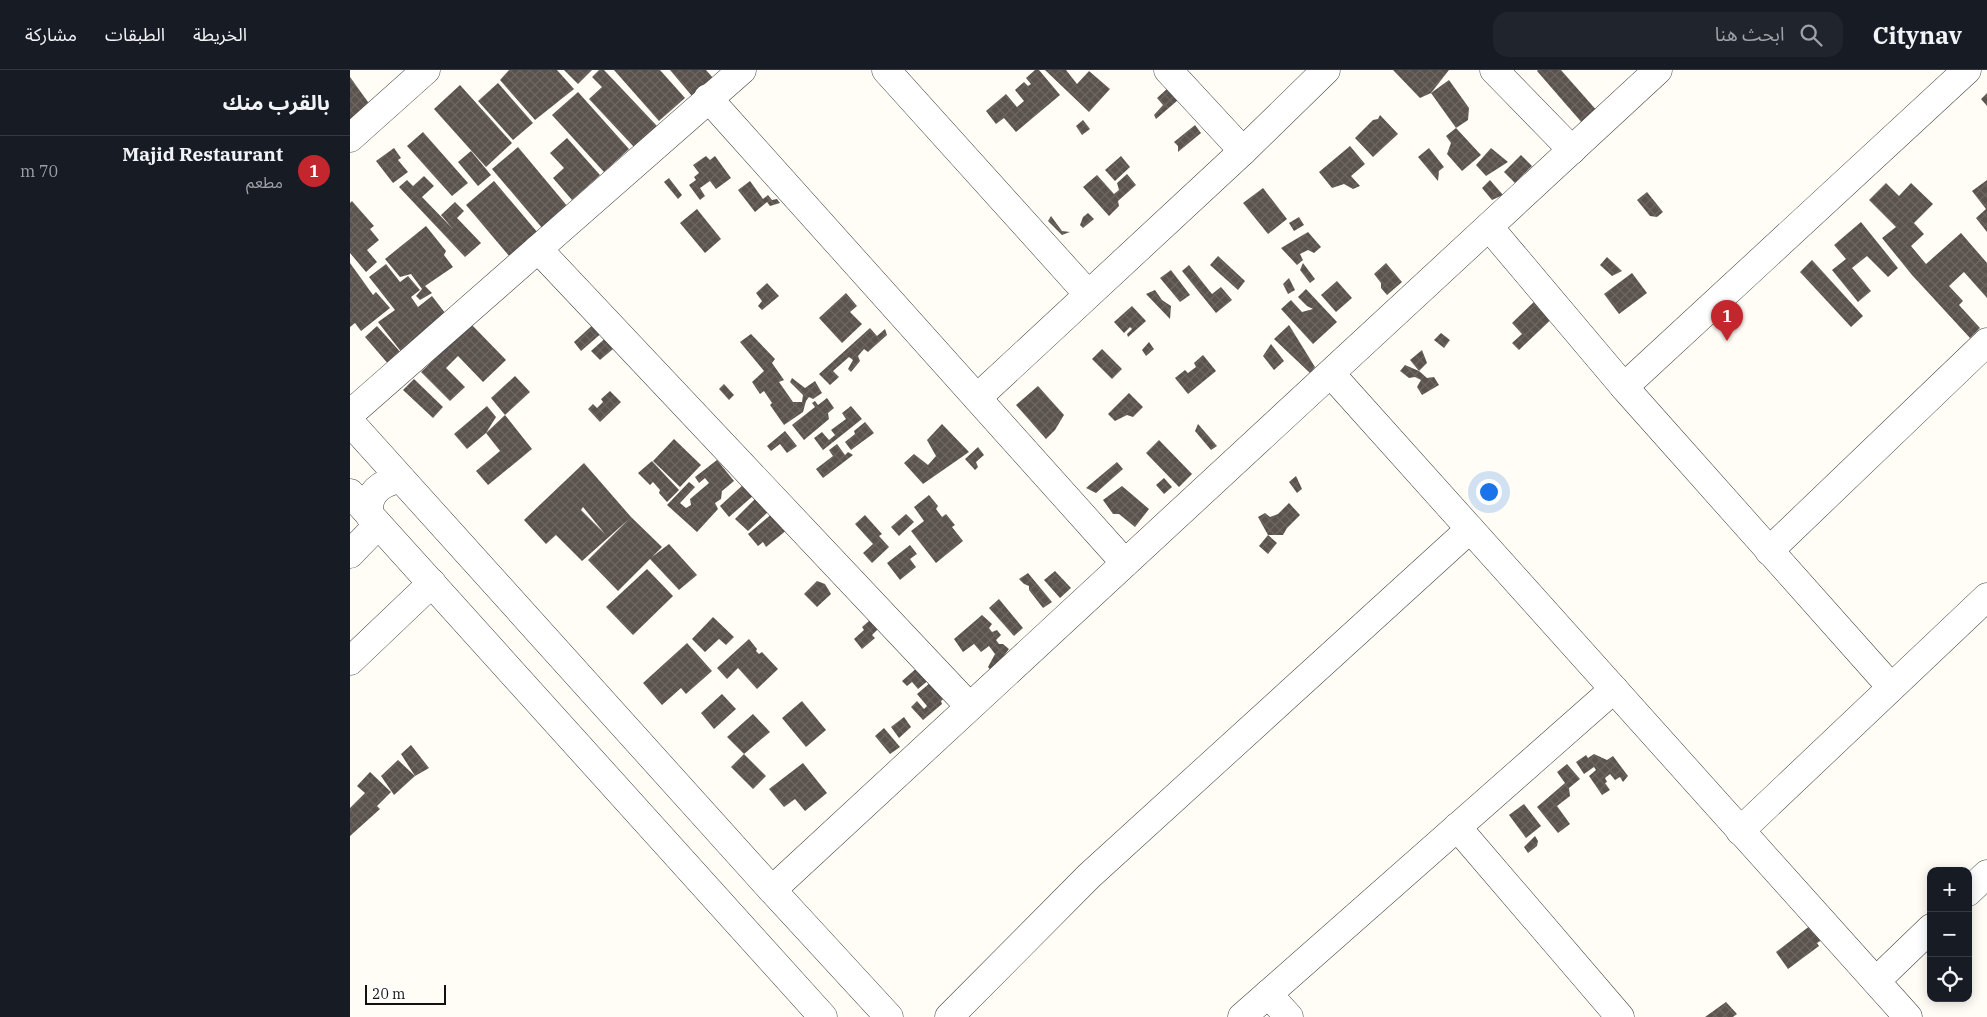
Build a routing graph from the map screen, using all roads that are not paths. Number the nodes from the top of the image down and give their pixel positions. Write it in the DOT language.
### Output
graph roads {
  1 [pos="742,70"];
  2 [pos="886,70"];
  3 [pos="1168,70"];
  4 [pos="1326,70"];
  5 [pos="1494,70"];
  6 [pos="1658,70"];
  7 [pos="1967,70"];
  8 [pos="410,75"];
  9 [pos="708,98"];
  10 [pos="350,138"];
  11 [pos="1572,150"];
  12 [pos="1243,152"];
  13 [pos="1489,227"];
  14 [pos="538,249"];
  15 [pos="1088,294"];
  16 [pos="1987,342"];
  17 [pos="1330,374"];
  18 [pos="1624,387"];
  19 [pos="976,398"];
  20 [pos="350,414"];
  21 [pos="350,422"];
  22 [pos="401,479"];
  23 [pos="350,493"];
  24 [pos="374,520"];
  25 [pos="1470,529"];
  26 [pos="1769,551"];
  27 [pos="350,554"];
  28 [pos="1125,563"];
  29 [pos="432,583"];
  30 [pos="1987,597"];
  31 [pos="350,661"];
  32 [pos="1891,687"];
  33 [pos="1614,689"];
  34 [pos="969,706"];
  35 [pos="1457,828"];
  36 [pos="1740,832"];
  37 [pos="1987,874"];
  38 [pos="1972,888"];
  39 [pos="772,890"];
  40 [pos="1927,932"];
  41 [pos="1876,981"];
  42 [pos="1268,994"];
  43 [pos="823,1017"];
  44 [pos="889,1017"];
  45 [pos="949,1017"];
  46 [pos="1242,1017"];
  47 [pos="1288,1017"];
  48 [pos="1620,1017"];
  49 [pos="1908,1017"];
  1 -- 9 [label="street"];
  2 -- 15 [label="street"];
  3 -- 12 [label="street"];
  4 -- 12 [label="street"];
  5 -- 11 [label="street"];
  6 -- 11 [label="street"];
  7 -- 18 [label="street"];
  8 -- 10 [label="street"];
  9 -- 14 [label="street"];
  9 -- 19 [label="street"];
  11 -- 13 [label="street"];
  12 -- 15 [label="street"];
  13 -- 17 [label="street"];
  13 -- 18 [label="street"];
  14 -- 20 [label="street"];
  14 -- 34 [label="street"];
  15 -- 19 [label="street"];
  16 -- 26 [label="street"];
  17 -- 25 [label="street"];
  17 -- 28 [label="street"];
  18 -- 26 [label="street"];
  19 -- 28 [label="street"];
  21 -- 22 [label="street"];
  22 -- 24 [label="street"];
  22 -- 39 [label="street"];
  23 -- 24 [label="street"];
  24 -- 27 [label="street"];
  24 -- 29 [label="street"];
  25 -- 33 [label="street"];
  25 -- 45 [label="street"];
  26 -- 32 [label="street"];
  28 -- 34 [label="street"];
  29 -- 31 [label="street"];
  29 -- 43 [label="street"];
  30 -- 32 [label="street"];
  32 -- 36 [label="street"];
  33 -- 35 [label="street"];
  33 -- 36 [label="street"];
  34 -- 39 [label="street"];
  35 -- 42 [label="street"];
  35 -- 48 [label="street"];
  36 -- 41 [label="street"];
  37 -- 38 [label="street"];
  39 -- 44 [label="street"];
  40 -- 41 [label="street"];
  41 -- 49 [label="street"];
  42 -- 46 [label="street"];
  42 -- 47 [label="street"];
}
